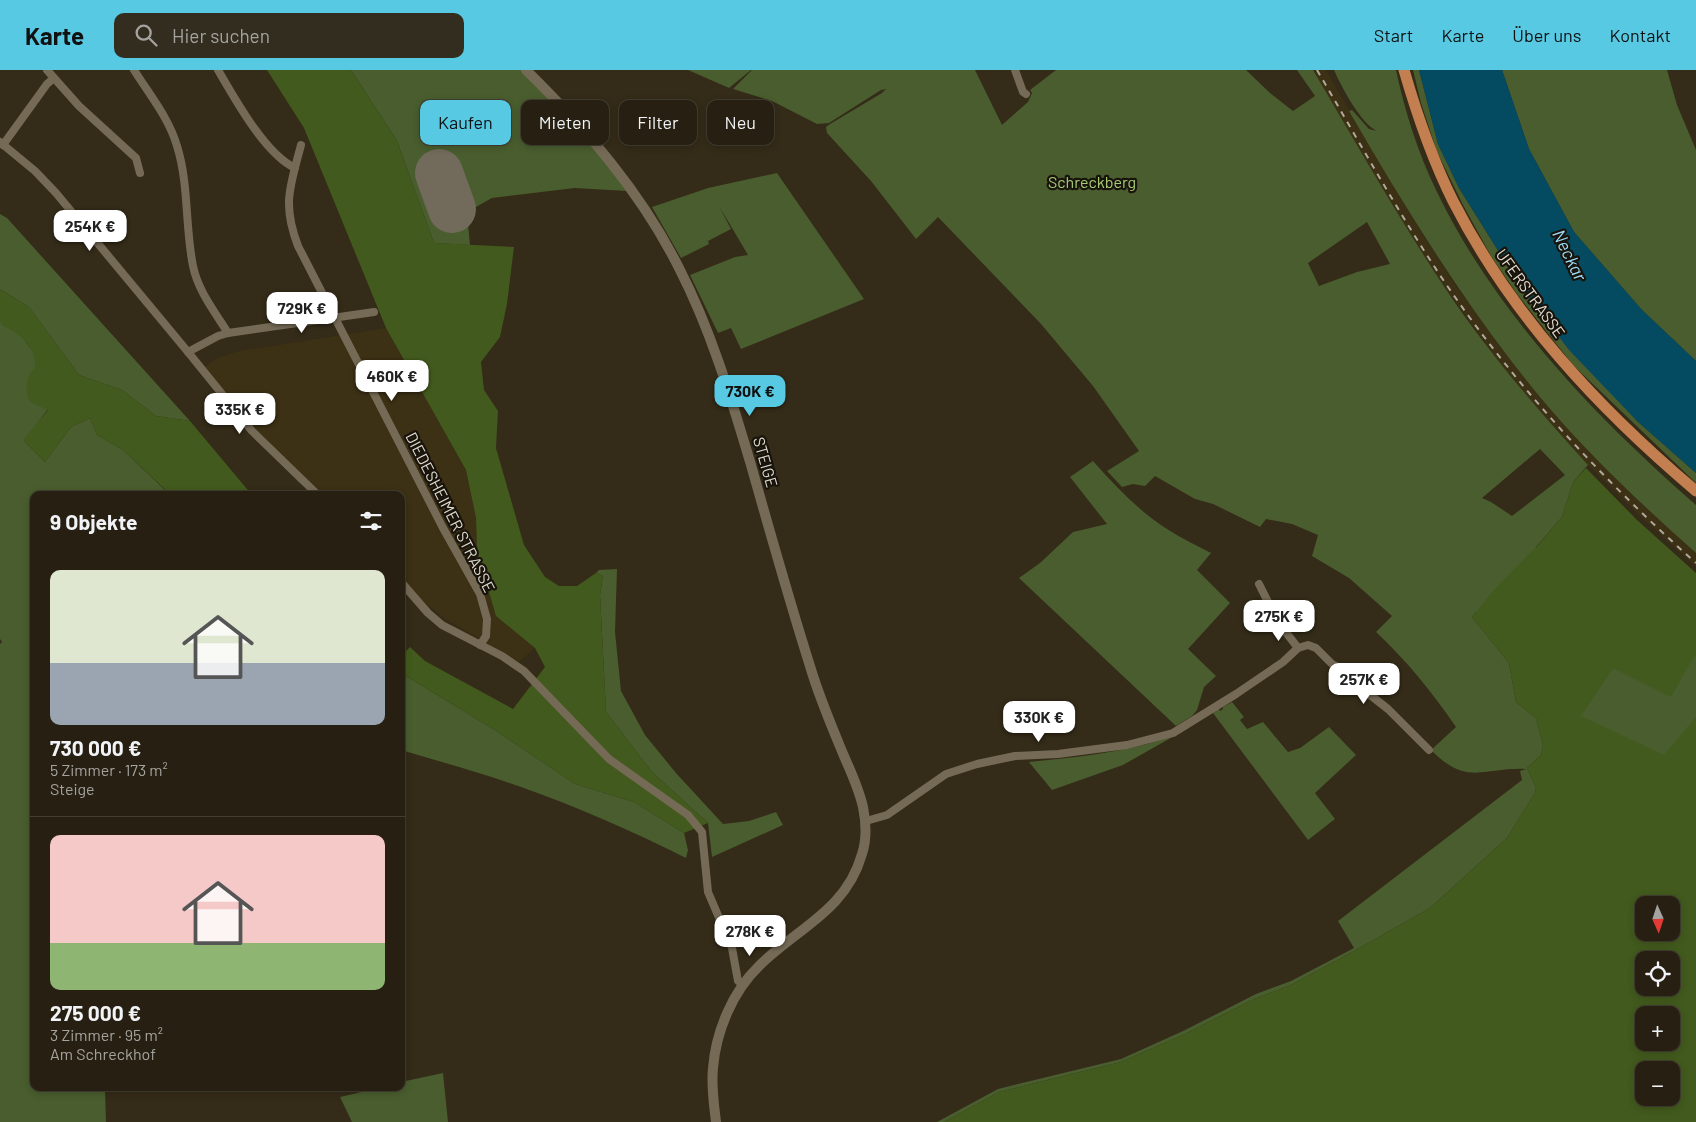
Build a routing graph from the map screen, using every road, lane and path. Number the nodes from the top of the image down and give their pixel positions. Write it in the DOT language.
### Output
graph roads {
  1 [pos="47,70"];
  2 [pos="134,70"];
  3 [pos="218,70"];
  4 [pos="526,70"];
  5 [pos="1015,70"];
  6 [pos="1404,70"];
  7 [pos="54,78"];
  8 [pos="1026,94"];
  9 [pos="2,144"];
  10 [pos="301,145"];
  11 [pos="295,168"];
  12 [pos="140,173"];
  13 [pos="374,312"];
  14 [pos="336,318"];
  15 [pos="228,333"];
  16 [pos="188,352"];
  17 [pos="314,491"];
  18 [pos="1696,492"];
  19 [pos="1258,584"];
  20 [pos="405,587"];
  21 [pos="480,644"];
  22 [pos="1298,648"];
  23 [pos="1429,750"];
  24 [pos="866,821"];
  25 [pos="742,985"];
  26 [pos="716,1122"];
  1 -- 7 [label="street"];
  2 -- 15 [label="street"];
  3 -- 11 [label="street"];
  4 -- 24 [label="street, STEIGE"];
  5 -- 8 [label="street"];
  6 -- 18 [label="main road, UFERSTRASSE"];
  7 -- 9 [label="street"];
  7 -- 12 [label="street"];
  9 -- 16 [label="street"];
  10 -- 11 [label="street, DIEDESHEIMER STRASSE"];
  11 -- 14 [label="street, DIEDESHEIMER STRASSE"];
  13 -- 14 [label="street"];
  14 -- 15 [label="street"];
  14 -- 21 [label="street, DIEDESHEIMER STRASSE"];
  15 -- 16 [label="street"];
  16 -- 17 [label="street"];
  19 -- 22 [label="street"];
  20 -- 21 [label="street"];
  21 -- 25 [label="street"];
  22 -- 23 [label="street"];
  22 -- 24 [label="street"];
  24 -- 25 [label="street, STEIGE"];
  25 -- 26 [label="street, STEIGE"];
}
